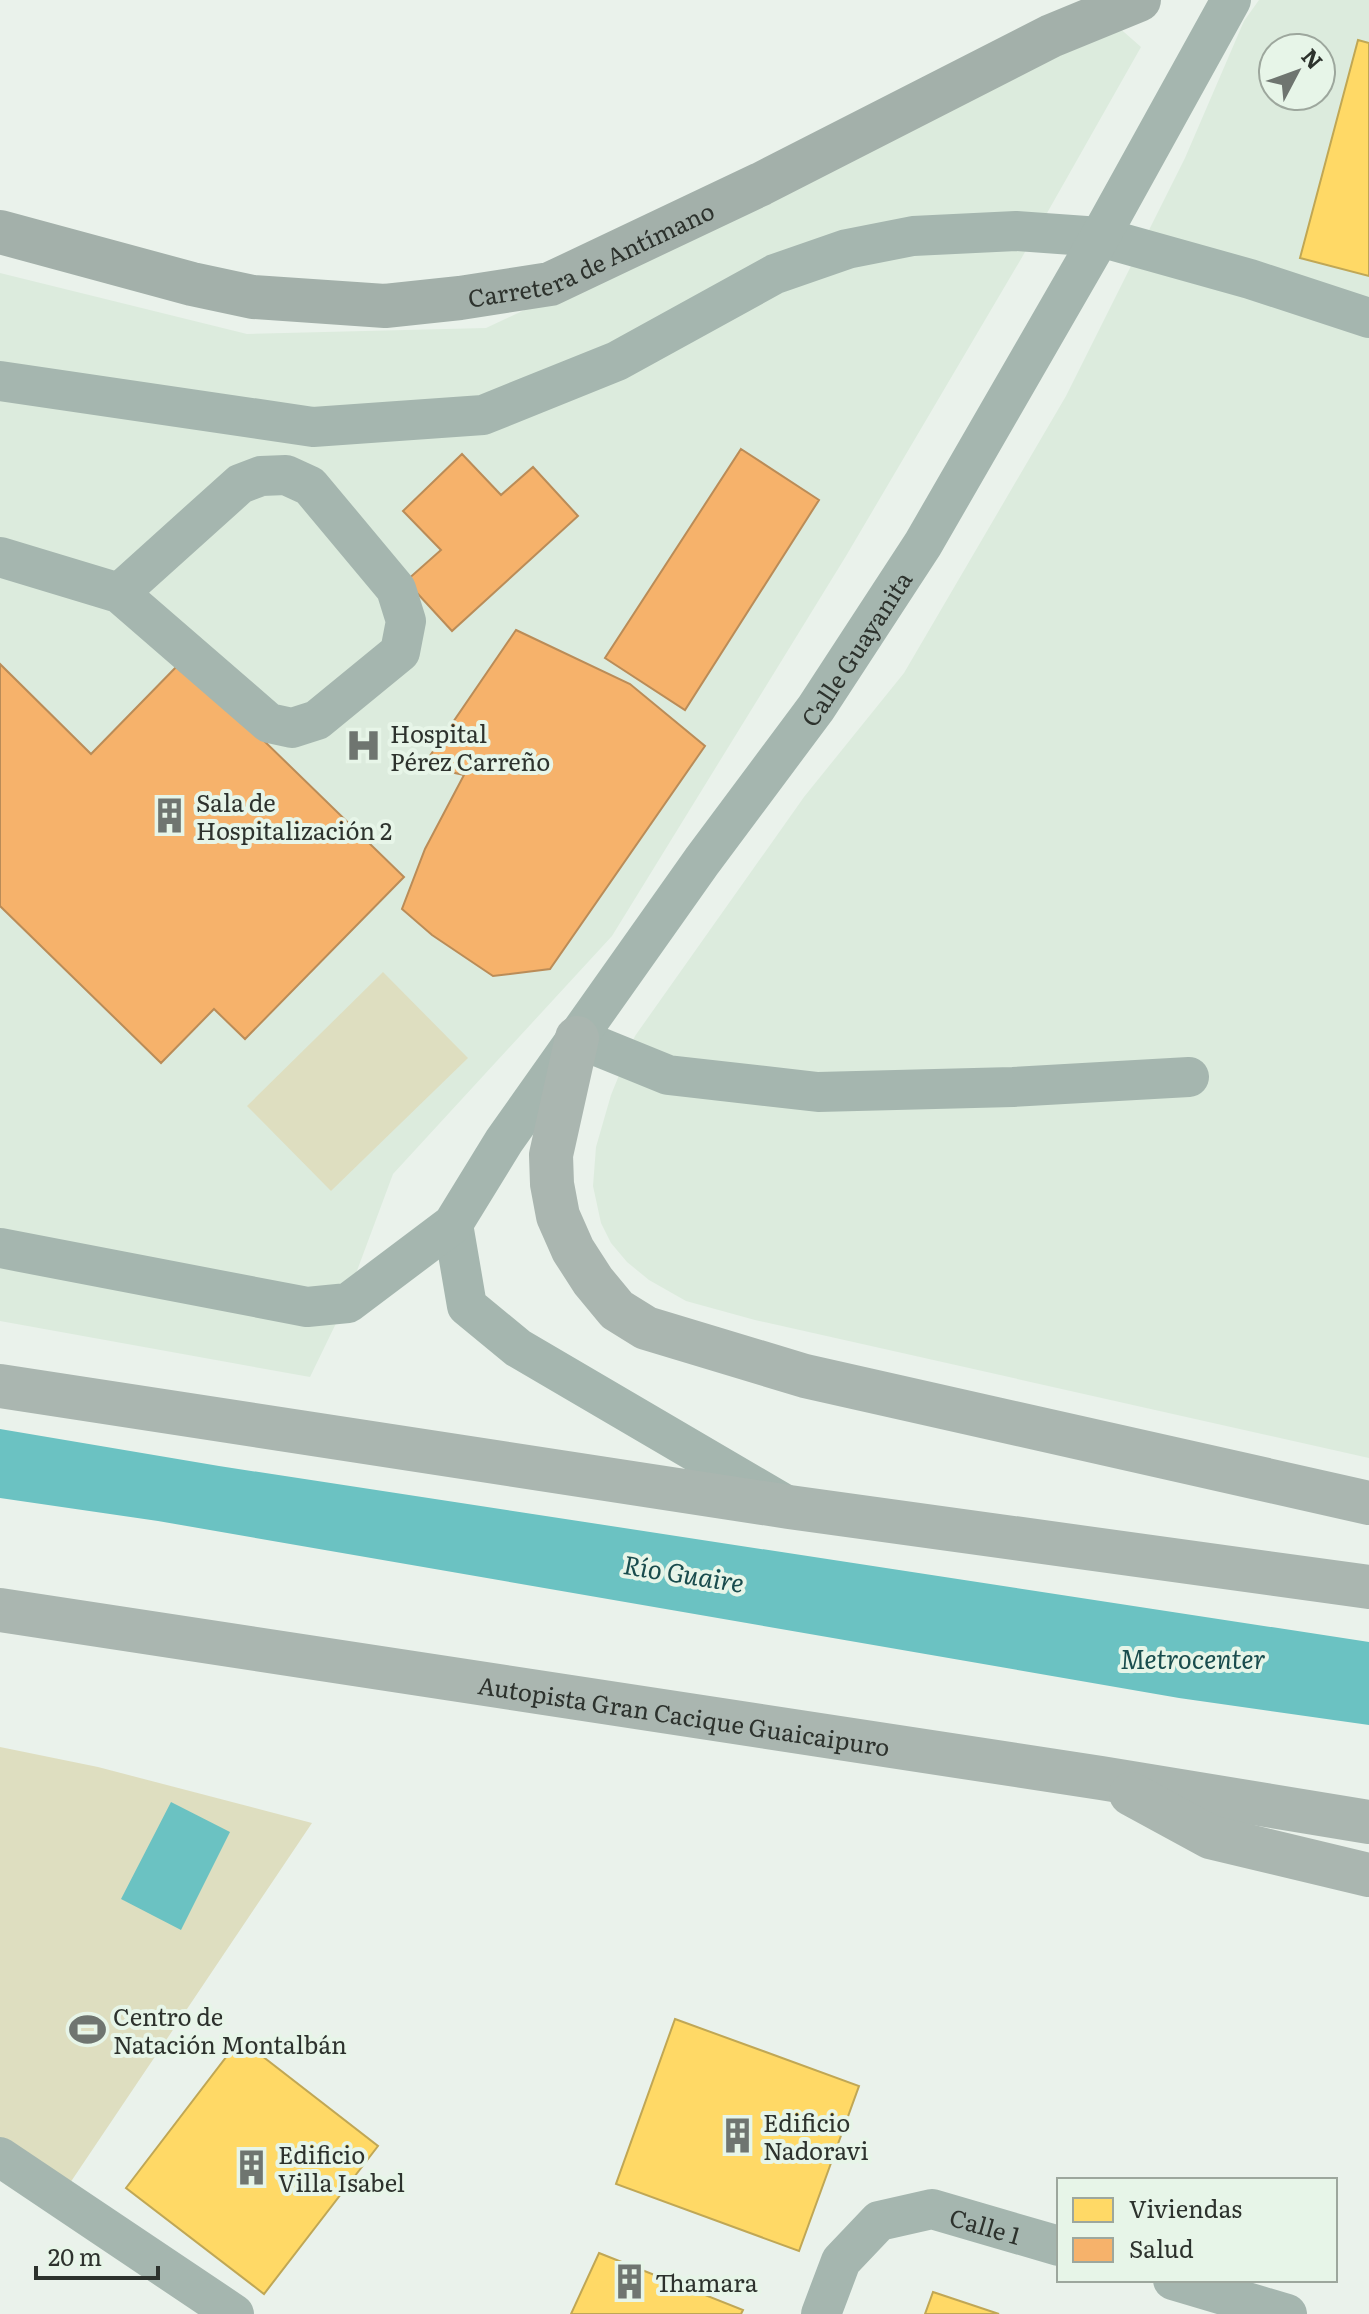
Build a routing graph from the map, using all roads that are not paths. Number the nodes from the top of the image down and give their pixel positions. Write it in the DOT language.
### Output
graph roads {
  1 [pos="1139,0"];
  2 [pos="1231,0"];
  3 [pos="0,232"];
  4 [pos="1100,237"];
  5 [pos="1369,318"];
  6 [pos="0,381"];
  7 [pos="0,557"];
  8 [pos="119,593"];
  9 [pos="577,1038"];
  10 [pos="1189,1077"];
  11 [pos="453,1224"];
  12 [pos="0,1248"];
  13 [pos="0,1386"];
  14 [pos="1369,1503"];
  15 [pos="789,1507"];
  16 [pos="1369,1587"];
  17 [pos="0,1610"];
  18 [pos="1101,1778"];
  19 [pos="1369,1822"];
  20 [pos="1369,1875"];
  21 [pos="0,2157"];
  22 [pos="1057,2245"];
  23 [pos="1180,2282"];
  24 [pos="234,2314"];
  25 [pos="821,2314"];
  26 [pos="1287,2314"];
  1 -- 3 [label="main road, Carretera de Antímano"];
  2 -- 4 [label="street, Calle Guayanita"];
  4 -- 5 [label="street"];
  4 -- 6 [label="street"];
  4 -- 9 [label="street, Calle Guayanita"];
  7 -- 8 [label="street"];
  8 -- 8 [label="street"];
  9 -- 10 [label="street"];
  9 -- 11 [label="street, Calle Guayanita"];
  9 -- 14 [label="highway"];
  11 -- 12 [label="street"];
  11 -- 15 [label="street"];
  13 -- 15 [label="highway"];
  15 -- 16 [label="highway"];
  17 -- 18 [label="highway, Autopista Gran Cacique Guaicaipuro"];
  18 -- 19 [label="highway, Autopista Gran Cacique Guaicaipuro"];
  18 -- 20 [label="highway"];
  21 -- 24 [label="street"];
  22 -- 25 [label="street, Calle 1"];
  23 -- 26 [label="street"];
}
